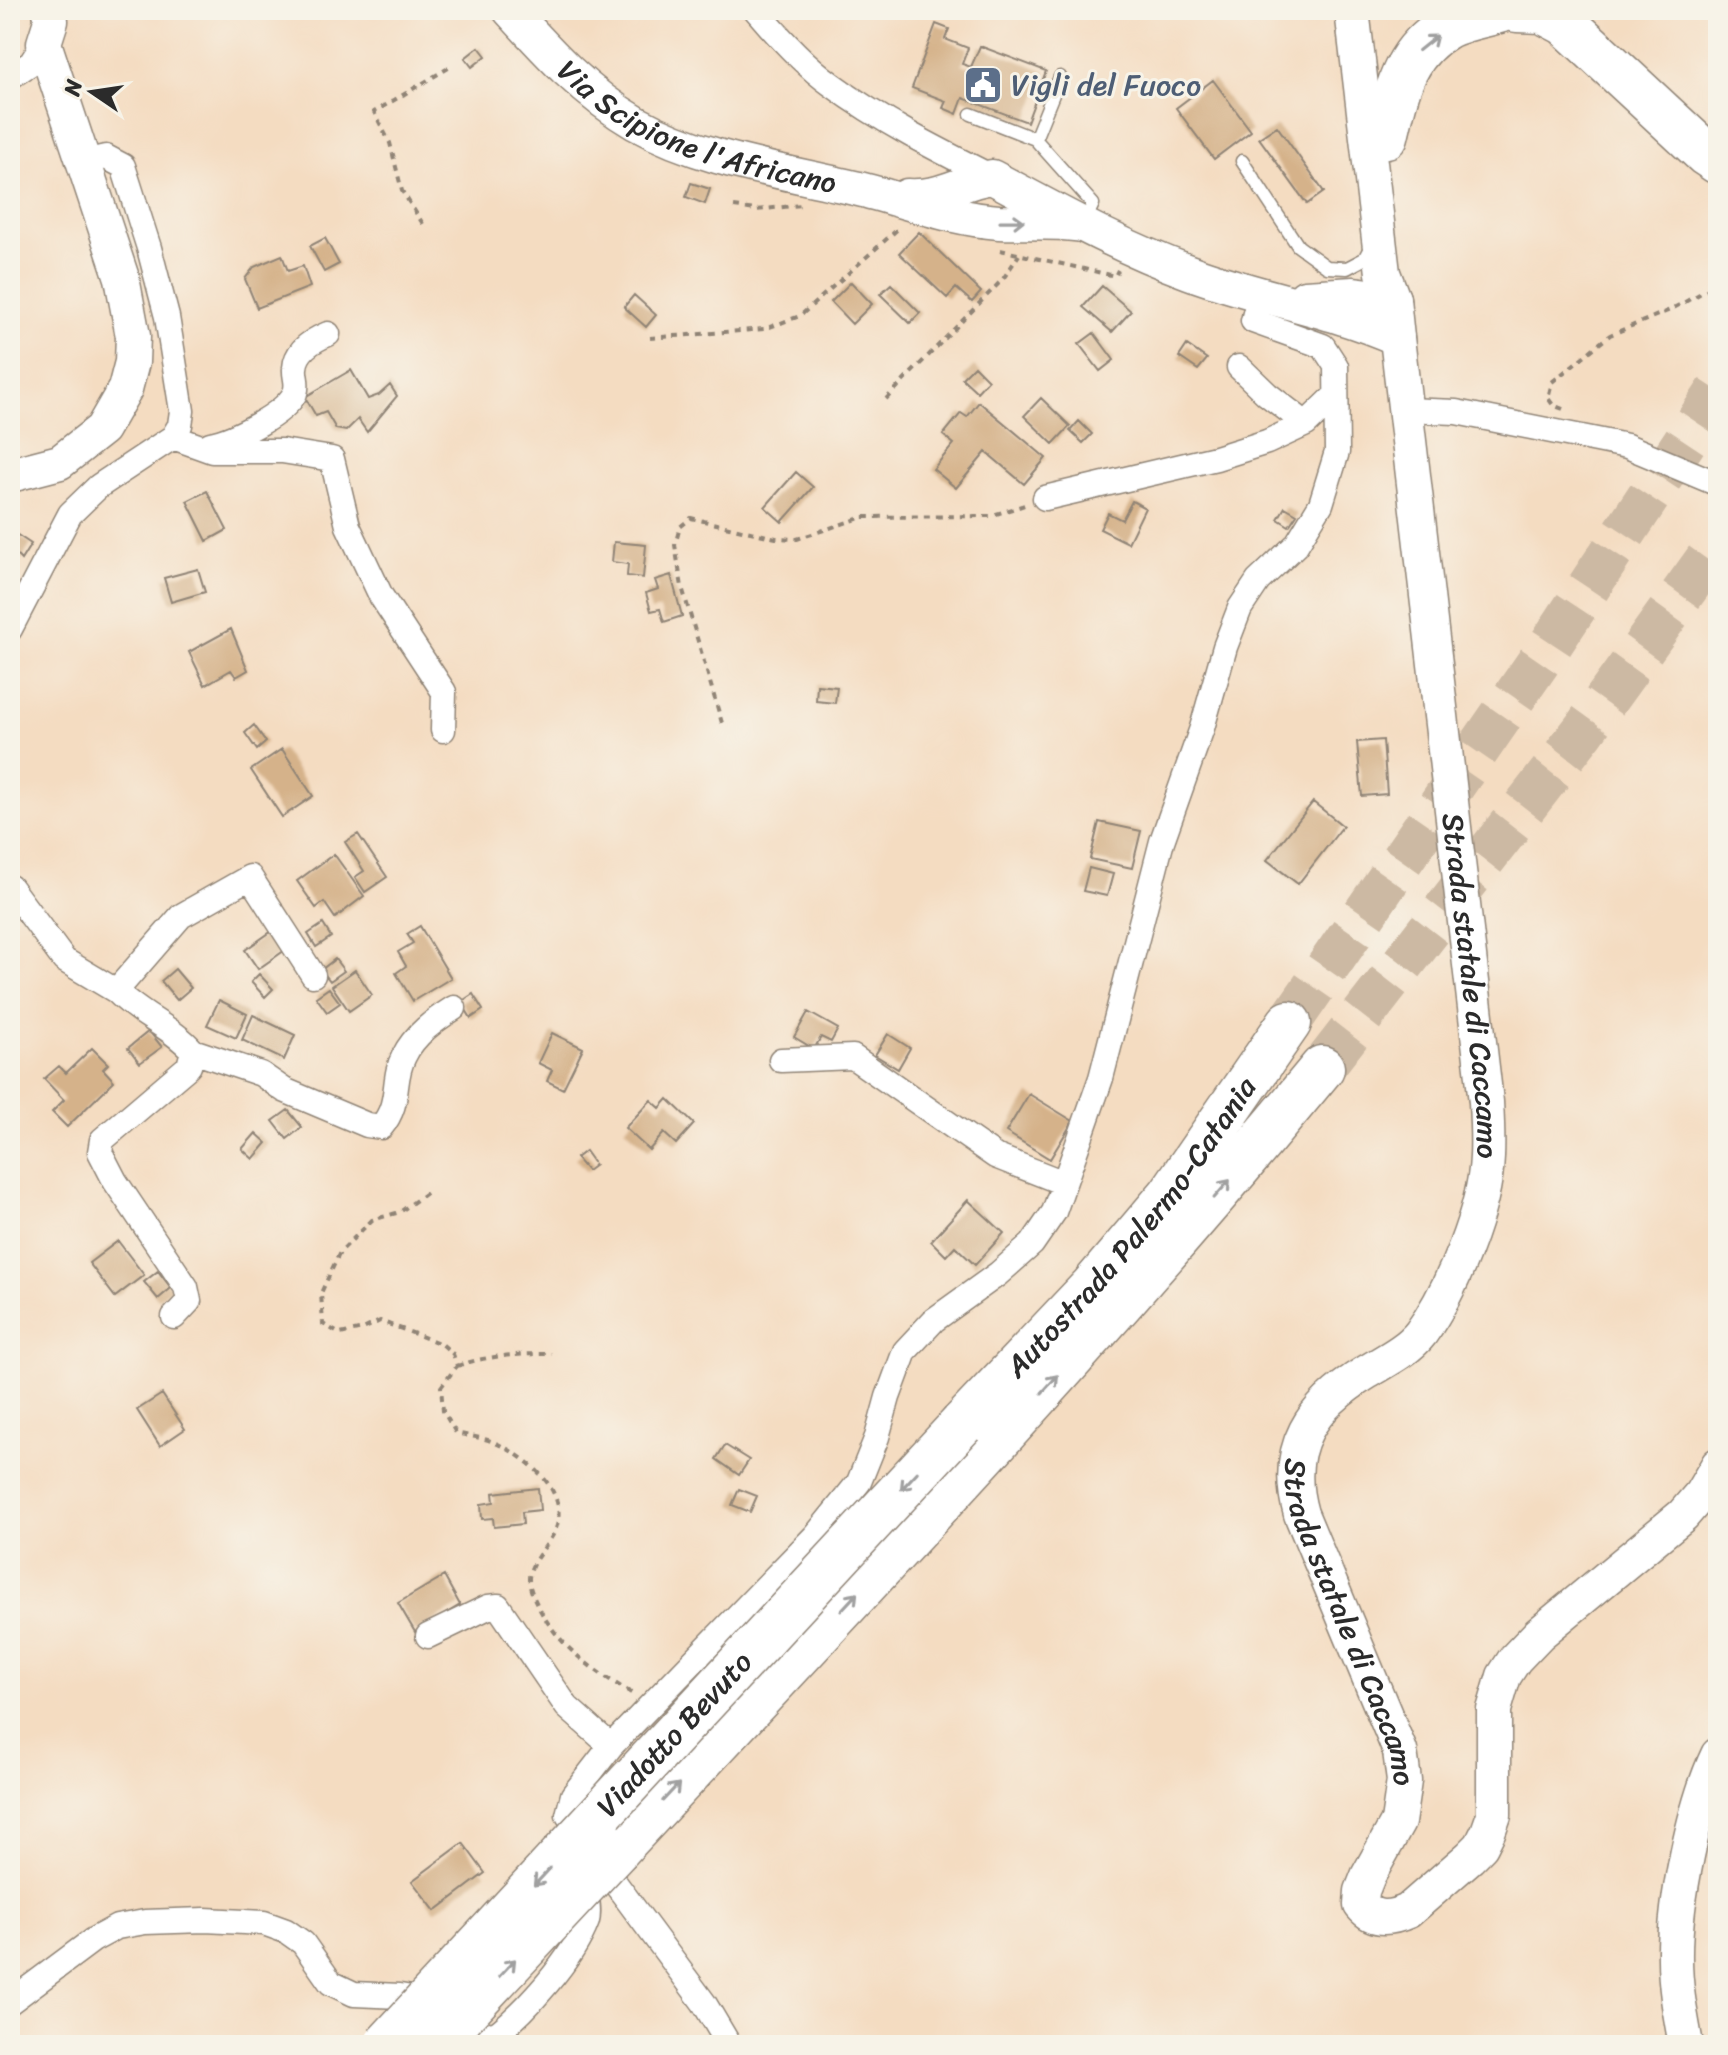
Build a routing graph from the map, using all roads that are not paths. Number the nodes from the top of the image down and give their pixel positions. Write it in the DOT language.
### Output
graph roads {
  1 [pos="50,10"];
  2 [pos="510,10"];
  3 [pos="756,10"];
  4 [pos="1352,10"];
  5 [pos="1372,10"];
  6 [pos="1502,10"];
  7 [pos="1517,10"];
  8 [pos="1583,10"];
  9 [pos="44,43"];
  10 [pos="10,77"];
  11 [pos="1060,77"];
  12 [pos="1651,101"];
  13 [pos="971,114"];
  14 [pos="1386,136"];
  15 [pos="1035,139"];
  16 [pos="923,142"];
  17 [pos="1242,161"];
  18 [pos="84,162"];
  19 [pos="1718,162"];
  20 [pos="992,177"];
  21 [pos="863,190"];
  22 [pos="897,209"];
  23 [pos="941,212"];
  24 [pos="1083,225"];
  25 [pos="1378,233"];
  26 [pos="1388,286"];
  27 [pos="1270,296"];
  28 [pos="1356,307"];
  29 [pos="328,334"];
  30 [pos="1397,338"];
  31 [pos="1239,367"];
  32 [pos="1335,396"];
  33 [pos="1406,410"];
  34 [pos="1306,424"];
  35 [pos="173,437"];
  36 [pos="200,445"];
  37 [pos="10,475"];
  38 [pos="1718,484"];
  39 [pos="1045,498"];
  40 [pos="10,629"];
  41 [pos="443,730"];
  42 [pos="10,887"];
  43 [pos="313,975"];
  44 [pos="116,991"];
  45 [pos="454,1008"];
  46 [pos="1289,1023"];
  47 [pos="193,1051"];
  48 [pos="781,1060"];
  49 [pos="1322,1068"];
  50 [pos="1064,1183"];
  51 [pos="174,1317"];
  52 [pos="980,1433"];
  53 [pos="1718,1465"];
  54 [pos="428,1636"];
  55 [pos="611,1746"];
  56 [pos="1718,1755"];
  57 [pos="581,1837"];
  58 [pos="10,2002"];
  59 [pos="386,2045"];
  60 [pos="434,2045"];
  61 [pos="729,2045"];
  62 [pos="1686,2045"];
  1 -- 9 [label="main road"];
  2 -- 21 [label="main road, Via Scipione l'Africano"];
  3 -- 16 [label="street"];
  4 -- 25 [label="main road, Strada statale di Caccamo"];
  5 -- 14 [label="main road, Strada statale di Caccamo"];
  14 -- 6 [label="highway, one-way"];
  7 -- 12 [label="highway"];
  8 -- 12 [label="highway"];
  9 -- 10 [label="street"];
  9 -- 18 [label="main road"];
  11 -- 15 [label="lane"];
  12 -- 19 [label="highway"];
  13 -- 15 [label="lane"];
  14 -- 26 [label="main road, Strada statale di Caccamo"];
  15 -- 24 [label="lane"];
  16 -- 20 [label="street"];
  16 -- 22 [label="street"];
  17 -- 25 [label="lane"];
  18 -- 35 [label="street"];
  18 -- 37 [label="main road"];
  20 -- 22 [label="main road"];
  20 -- 23 [label="main road"];
  20 -- 24 [label="main road"];
  21 -- 22 [label="main road"];
  21 -- 23 [label="main road"];
  23 -- 24 [label="main road, one-way"];
  24 -- 27 [label="main road"];
  25 -- 26 [label="main road, Strada statale di Caccamo"];
  26 -- 28 [label="main road"];
  26 -- 30 [label="main road, Strada statale di Caccamo"];
  27 -- 28 [label="main road"];
  27 -- 32 [label="street"];
  28 -- 30 [label="main road"];
  29 -- 36 [label="street"];
  30 -- 33 [label="main road, Strada statale di Caccamo"];
  31 -- 34 [label="street"];
  32 -- 34 [label="street"];
  32 -- 50 [label="street"];
  33 -- 38 [label="street"];
  33 -- 53 [label="main road, Strada statale di Caccamo"];
  34 -- 39 [label="street"];
  35 -- 36 [label="street"];
  35 -- 40 [label="street"];
  36 -- 41 [label="street"];
  42 -- 44 [label="street"];
  43 -- 44 [label="street"];
  44 -- 47 [label="street"];
  45 -- 47 [label="street"];
  46 -- 52 [label="highway, Autostrada Palermo-Catania"];
  47 -- 51 [label="street"];
  48 -- 50 [label="street"];
  52 -- 49 [label="highway, Autostrada Palermo-Catania, one-way"];
  50 -- 55 [label="street"];
  52 -- 59 [label="highway, Viadotto Bevuto, one-way, bridge"];
  60 -- 52 [label="highway, Viadotto Bevuto, one-way, bridge"];
  54 -- 55 [label="street"];
  55 -- 57 [label="street"];
  56 -- 62 [label="main road"];
  57 -- 58 [label="street"];
  57 -- 61 [label="street"];
}
